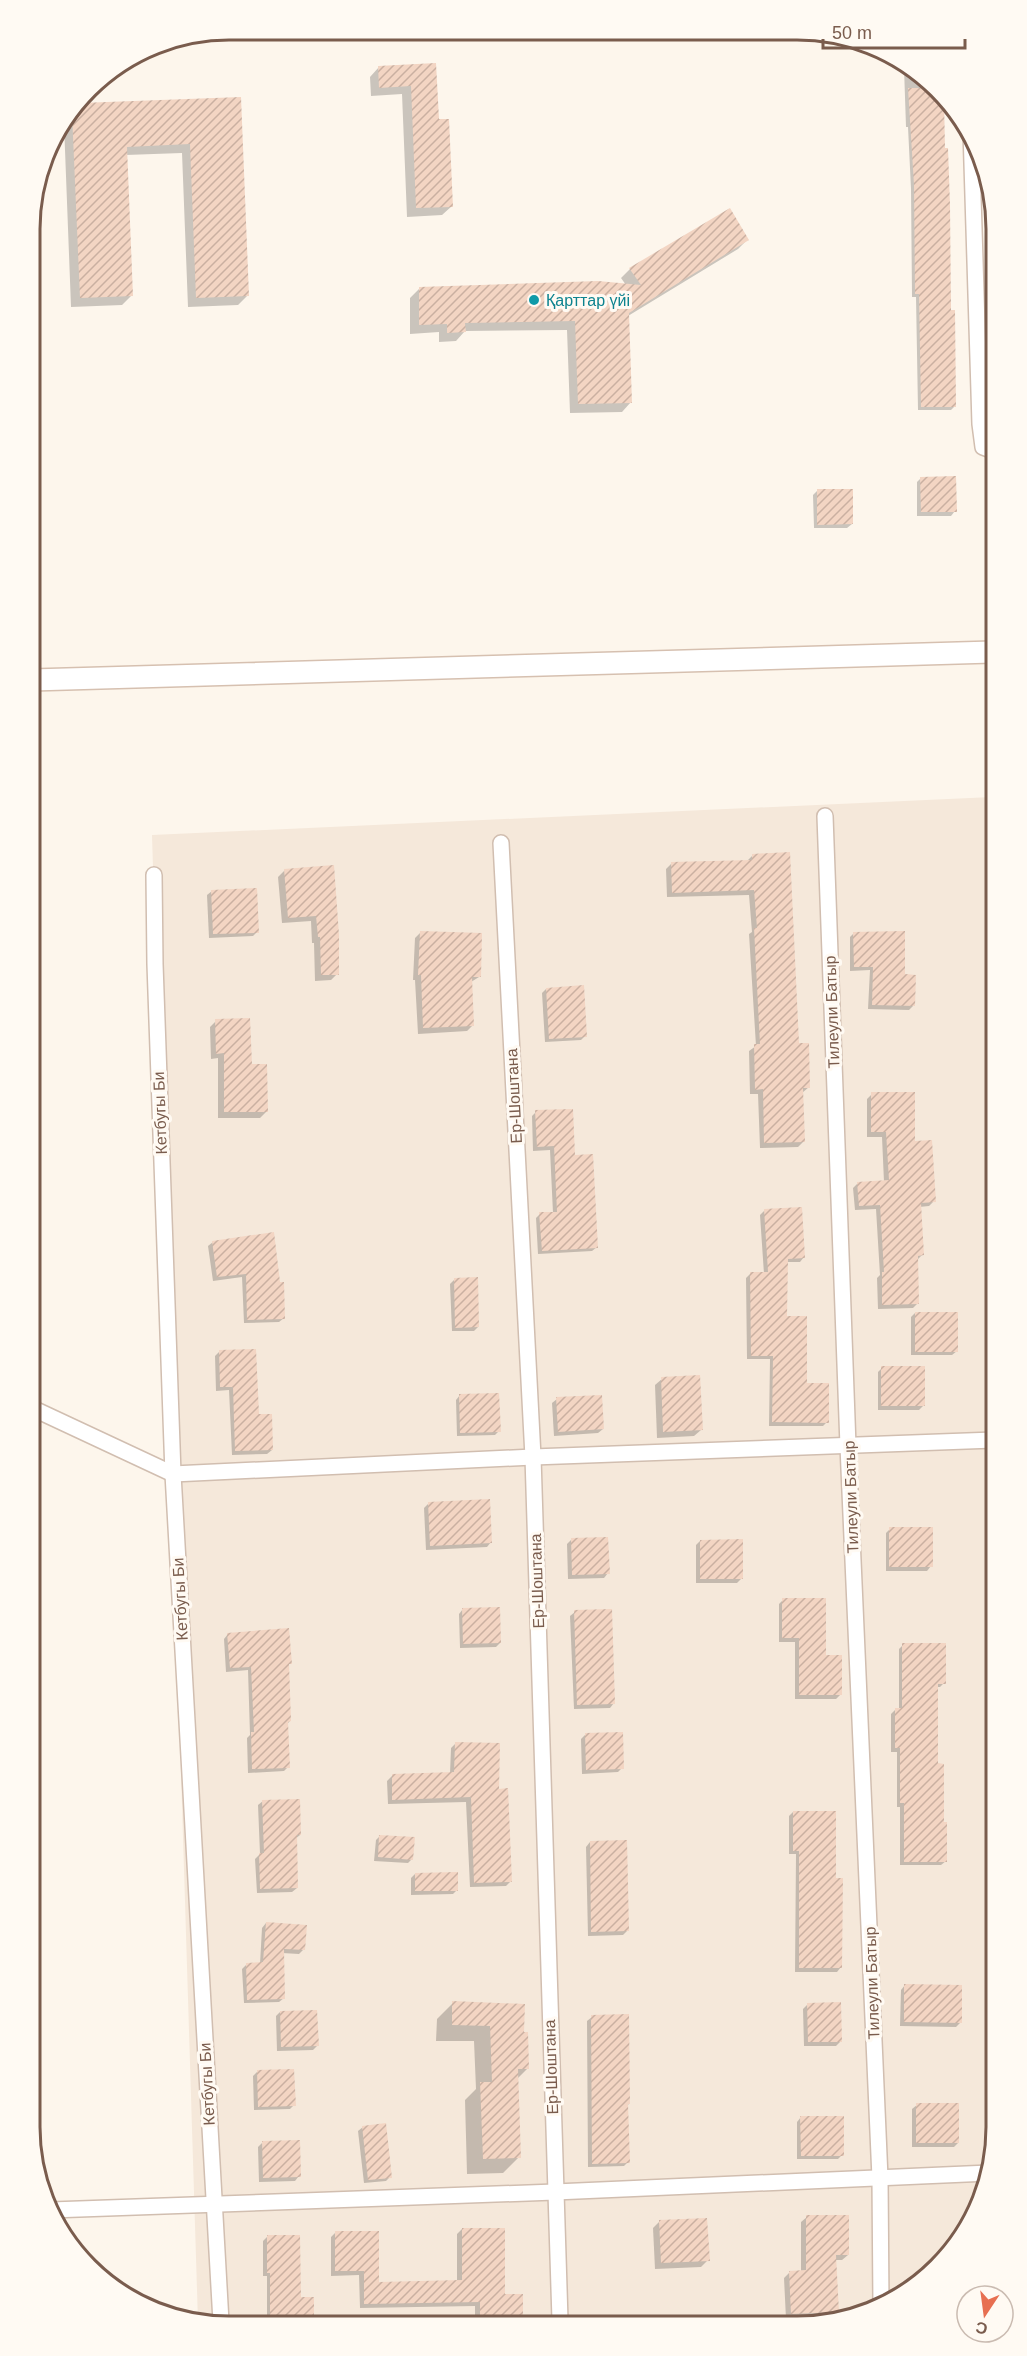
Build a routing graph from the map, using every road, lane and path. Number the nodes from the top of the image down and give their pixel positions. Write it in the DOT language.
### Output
graph roads {
  1 [pos="972,157"];
  2 [pos="986,448"];
  3 [pos="986,652"];
  4 [pos="41,680"];
  5 [pos="825,816"];
  6 [pos="501,843"];
  7 [pos="154,875"];
  8 [pos="40,1412"];
  9 [pos="986,1440"];
  10 [pos="848,1446"];
  11 [pos="533,1457"];
  12 [pos="173,1474"];
  13 [pos="980,2173"];
  14 [pos="880,2178"];
  15 [pos="555,2192"];
  16 [pos="214,2205"];
  17 [pos="60,2210"];
  18 [pos="881,2296"];
  19 [pos="221,2315"];
  20 [pos="560,2316"];
  1 -- 2 [label="street"];
  3 -- 4 [label="main road"];
  5 -- 10 [label="street, Тилеули Батыр"];
  6 -- 11 [label="street, Ер-Шоштана"];
  7 -- 12 [label="street, Кетбугы Би"];
  8 -- 12 [label="street"];
  9 -- 10 [label="street"];
  10 -- 11 [label="street"];
  10 -- 14 [label="street, Тилеули Батыр"];
  11 -- 12 [label="street"];
  11 -- 15 [label="street, Ер-Шоштана"];
  12 -- 16 [label="street, Кетбугы Би"];
  13 -- 14 [label="street"];
  14 -- 15 [label="street"];
  14 -- 18 [label="street, Тилеули Батыр"];
  15 -- 16 [label="street"];
  15 -- 20 [label="street, Ер-Шоштана"];
  16 -- 17 [label="street"];
  16 -- 19 [label="street, Кетбугы Би"];
}
